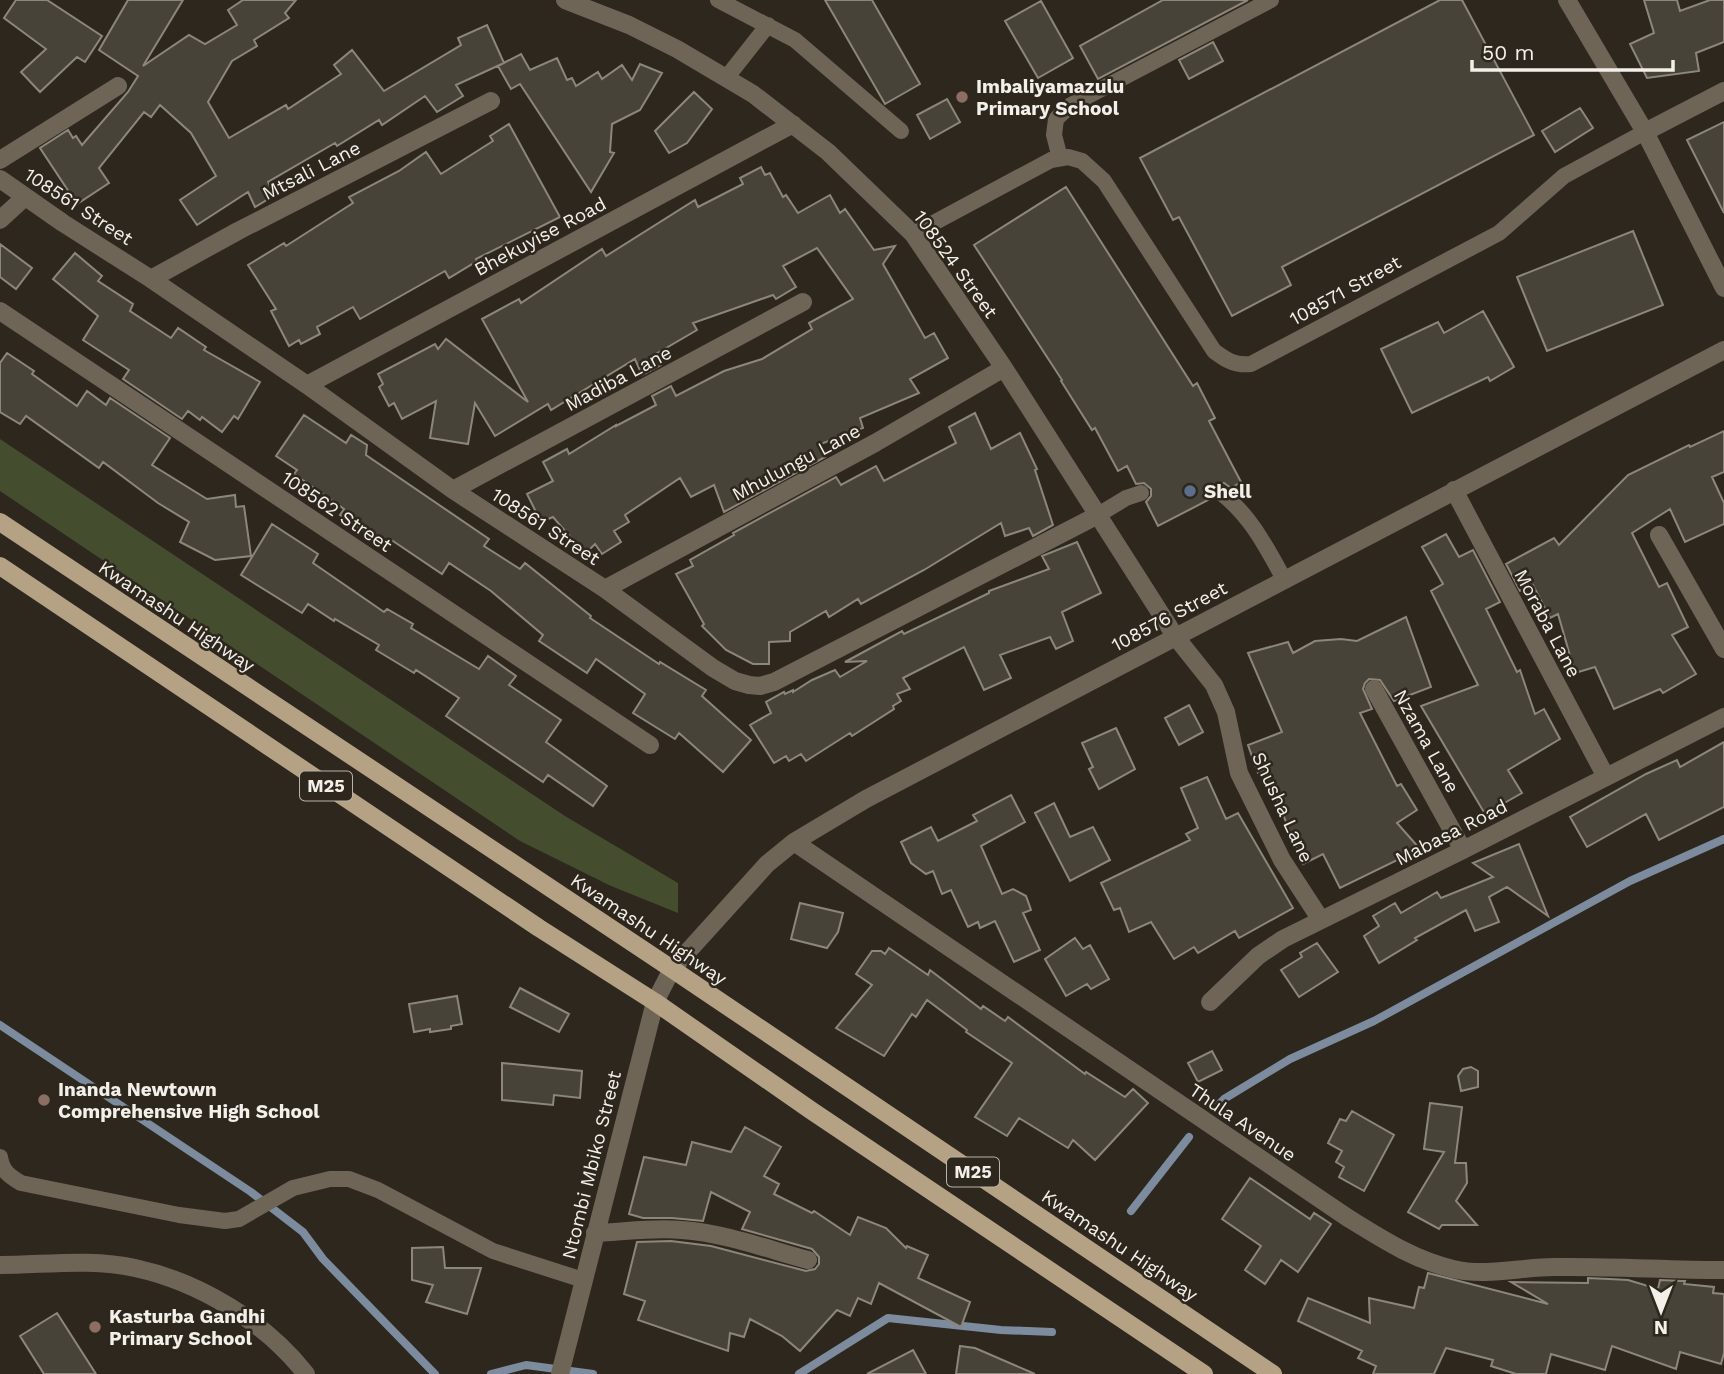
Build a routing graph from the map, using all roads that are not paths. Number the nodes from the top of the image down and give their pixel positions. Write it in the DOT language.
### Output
graph roads {
  1 [pos="565,0"];
  2 [pos="718,0"];
  3 [pos="1271,0"];
  4 [pos="1567,0"];
  5 [pos="768,25"];
  6 [pos="727,77"];
  7 [pos="118,86"];
  8 [pos="1724,91"];
  9 [pos="491,101"];
  10 [pos="793,124"];
  11 [pos="901,131"];
  12 [pos="1645,132"];
  13 [pos="1059,158"];
  14 [pos="0,160"];
  15 [pos="0,179"];
  16 [pos="25,197"];
  17 [pos="0,220"];
  18 [pos="913,234"];
  19 [pos="151,279"];
  20 [pos="1724,288"];
  21 [pos="803,302"];
  22 [pos="0,312"];
  23 [pos="1724,350"];
  24 [pos="1004,368"];
  25 [pos="307,385"];
  26 [pos="453,490"];
  27 [pos="1454,490"];
  28 [pos="1141,493"];
  29 [pos="1221,493"];
  30 [pos="1098,515"];
  31 [pos="0,522"];
  32 [pos="1660,535"];
  33 [pos="0,566"];
  34 [pos="1284,579"];
  35 [pos="605,589"];
  36 [pos="1175,636"];
  37 [pos="1724,649"];
  38 [pos="1374,689"];
  39 [pos="1724,717"];
  40 [pos="650,745"];
  41 [pos="1606,776"];
  42 [pos="793,842"];
  43 [pos="1463,850"];
  44 [pos="1321,920"];
  45 [pos="672,969"];
  46 [pos="655,1002"];
  47 [pos="1210,1002"];
  48 [pos="0,1157"];
  49 [pos="595,1233"];
  50 [pos="808,1260"];
  51 [pos="0,1265"];
  52 [pos="1724,1270"];
  53 [pos="583,1280"];
  54 [pos="306,1374"];
  55 [pos="560,1374"];
  56 [pos="1204,1374"];
  57 [pos="1273,1374"];
  1 -- 6 [label="street, 108524 Street"];
  2 -- 5 [label="lane"];
  3 -- 13 [label="lane"];
  4 -- 12 [label="street"];
  5 -- 6 [label="lane"];
  5 -- 11 [label="lane"];
  6 -- 10 [label="street, 108524 Street"];
  7 -- 14 [label="street"];
  8 -- 12 [label="street"];
  9 -- 19 [label="street, Mtsali Lane"];
  10 -- 18 [label="street, 108524 Street"];
  10 -- 25 [label="street, Bhekuyise Road"];
  12 -- 13 [label="lane, 108571 Street"];
  12 -- 20 [label="street"];
  13 -- 18 [label="lane"];
  15 -- 16 [label="street, 108561 Street"];
  16 -- 17 [label="street"];
  16 -- 19 [label="street, 108561 Street"];
  18 -- 24 [label="street, 108524 Street"];
  19 -- 25 [label="street, 108561 Street"];
  21 -- 26 [label="street, Madiba Lane"];
  22 -- 40 [label="street, 108562 Street"];
  23 -- 27 [label="street, 108576 Street"];
  24 -- 30 [label="street, 108524 Street"];
  24 -- 35 [label="street, Mhulungu Lane"];
  25 -- 26 [label="street, 108561 Street"];
  26 -- 35 [label="street, 108561 Street"];
  27 -- 34 [label="street, 108576 Street"];
  27 -- 41 [label="street, Moraba Lane"];
  28 -- 30 [label="lane"];
  29 -- 34 [label="lane"];
  30 -- 35 [label="street, 108561 Street"];
  30 -- 36 [label="street, 108524 Street"];
  31 -- 45 [label="main road, Kwamashu Highway / M25"];
  32 -- 37 [label="street"];
  33 -- 46 [label="main road, M25"];
  34 -- 36 [label="street, 108576 Street"];
  36 -- 42 [label="street, 108576 Street"];
  36 -- 44 [label="street, Shusha Lane"];
  38 -- 43 [label="street, Nzama Lane"];
  39 -- 41 [label="street, Mabasa Road"];
  41 -- 43 [label="street, Mabasa Road"];
  42 -- 45 [label="street, 108576 Street"];
  42 -- 52 [label="street, Thula Avenue"];
  43 -- 44 [label="street, Mabasa Road"];
  44 -- 47 [label="street, Mabasa Road"];
  45 -- 46 [label="street, Ntombi Mbiko Street"];
  45 -- 57 [label="main road, Kwamashu Highway / M25"];
  46 -- 49 [label="street, Ntombi Mbiko Street"];
  46 -- 56 [label="main road, M25"];
  48 -- 53 [label="lane"];
  49 -- 50 [label="street"];
  49 -- 53 [label="street, Ntombi Mbiko Street"];
  51 -- 54 [label="street"];
  53 -- 55 [label="street, Ntombi Mbiko Street"];
}
